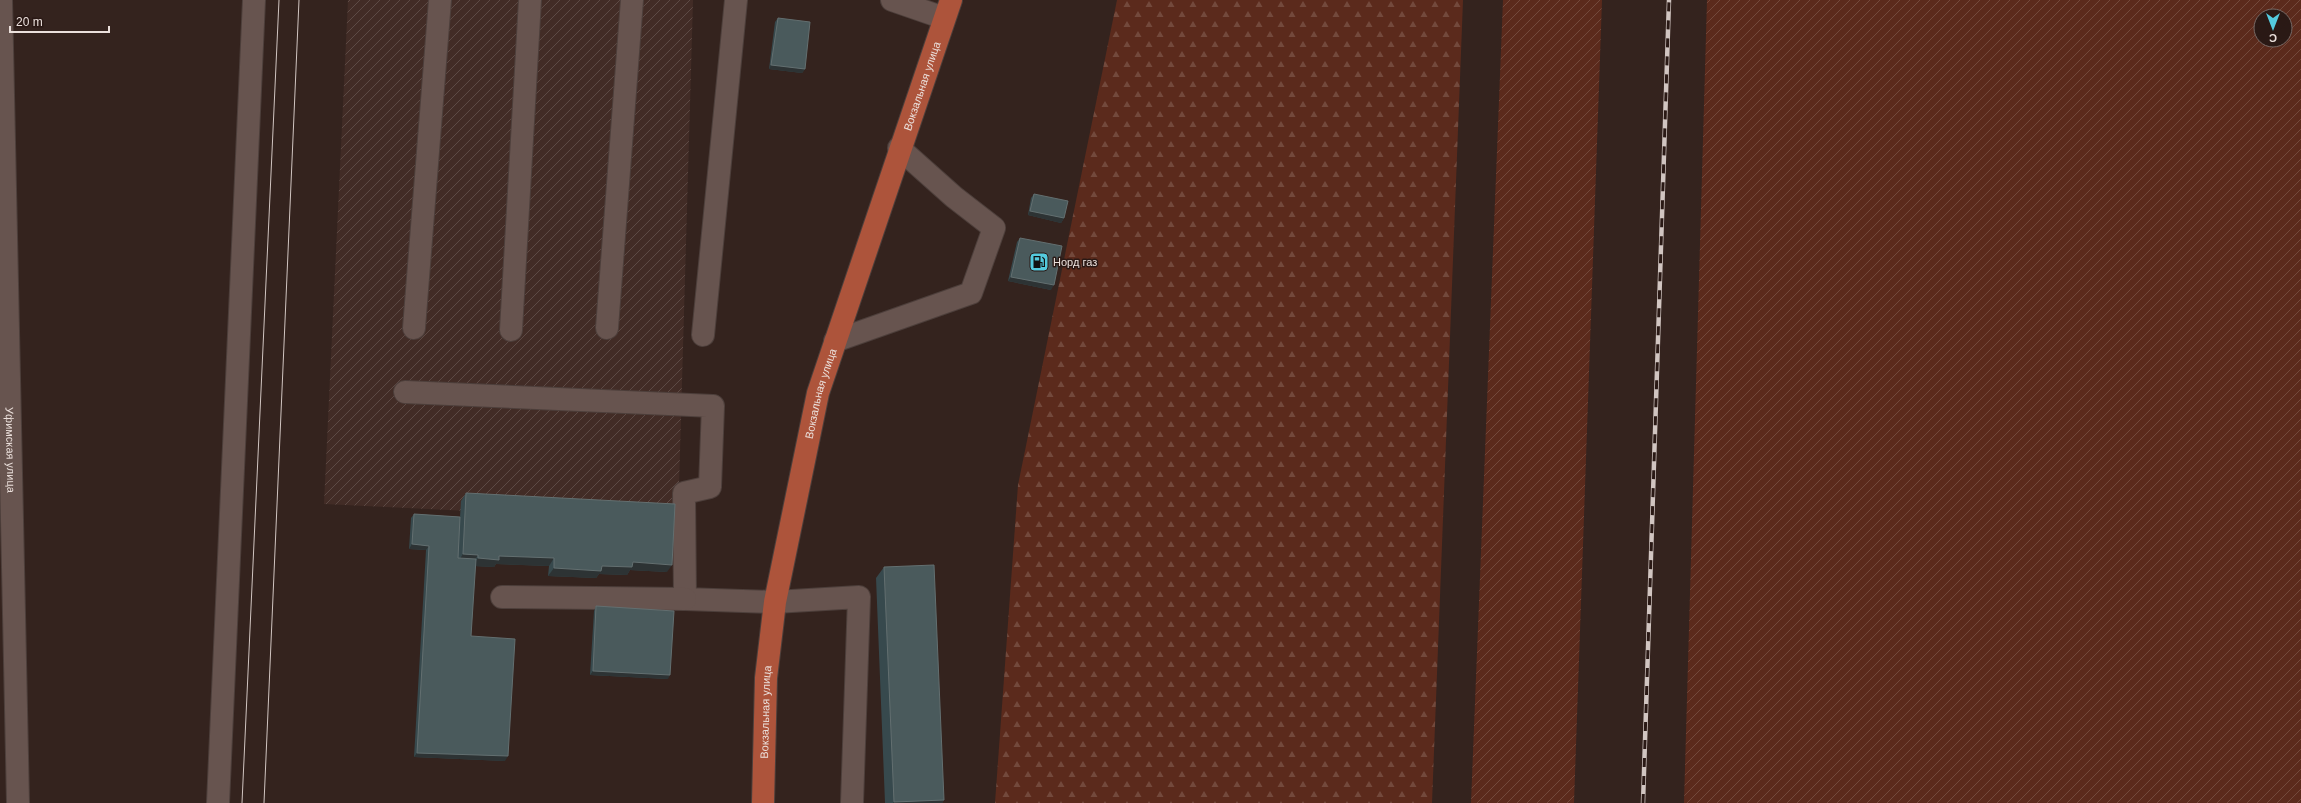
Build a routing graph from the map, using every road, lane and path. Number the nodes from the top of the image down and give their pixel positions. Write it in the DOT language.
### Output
graph roads {
  1 [pos="1,0"];
  2 [pos="254,0"];
  3 [pos="440,0"];
  4 [pos="530,0"];
  5 [pos="632,0"];
  6 [pos="736,0"];
  7 [pos="892,0"];
  8 [pos="948,9"];
  9 [pos="899,148"];
  10 [pos="414,328"];
  11 [pos="607,328"];
  12 [pos="511,330"];
  13 [pos="703,335"];
  14 [pos="836,341"];
  15 [pos="405,392"];
  16 [pos="6,544"];
  17 [pos="502,597"];
  18 [pos="685,599"];
  19 [pos="775,602"];
  20 [pos="18,803"];
  21 [pos="218,803"];
  22 [pos="763,803"];
  23 [pos="852,803"];
  1 -- 16 [label="street, Уфимская улица"];
  2 -- 21 [label="street"];
  3 -- 10 [label="street"];
  4 -- 12 [label="street"];
  5 -- 11 [label="street"];
  6 -- 13 [label="street"];
  7 -- 8 [label="street"];
  8 -- 9 [label="main road, Вокзальная улица"];
  9 -- 14 [label="main road, Вокзальная улица"];
  9 -- 14 [label="street"];
  14 -- 19 [label="main road, Вокзальная улица"];
  15 -- 18 [label="street"];
  16 -- 20 [label="street, Уфимская улица"];
  17 -- 18 [label="street"];
  18 -- 19 [label="street"];
  19 -- 22 [label="main road, Вокзальная улица"];
  19 -- 23 [label="street"];
}
